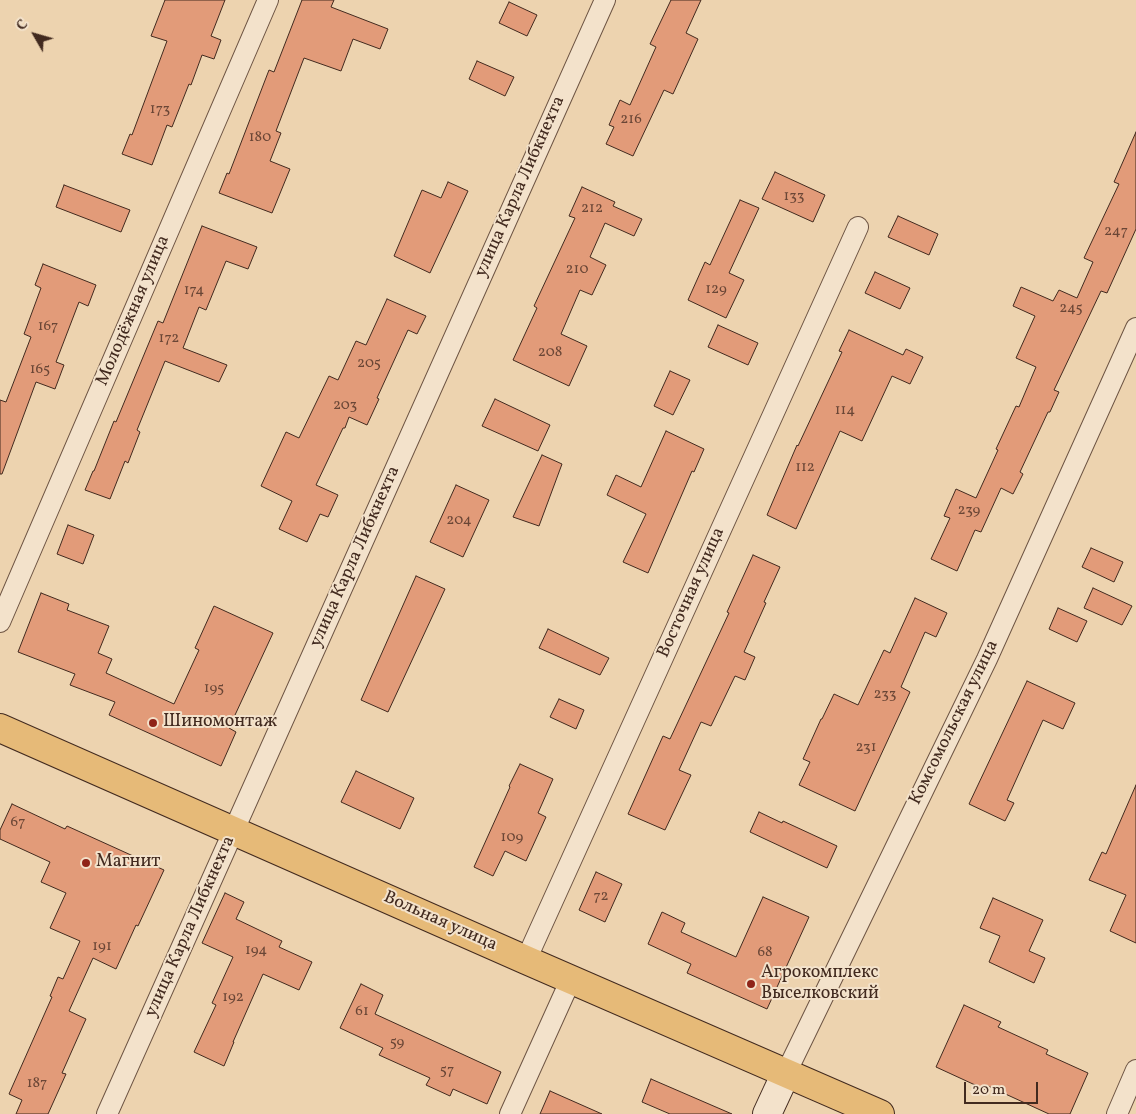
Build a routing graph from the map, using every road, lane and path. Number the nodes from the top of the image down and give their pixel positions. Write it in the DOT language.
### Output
graph roads {
  1 [pos="268,0"];
  2 [pos="605,0"];
  3 [pos="858,227"];
  4 [pos="1136,328"];
  5 [pos="0,622"];
  6 [pos="0,728"];
  7 [pos="234,832"];
  8 [pos="526,960"];
  9 [pos="571,979"];
  10 [pos="1136,1070"];
  11 [pos="786,1073"];
  12 [pos="107,1114"];
  13 [pos="510,1114"];
  14 [pos="767,1114"];
  15 [pos="880,1114"];
  16 [pos="1117,1114"];
  1 -- 5 [label="street, Молодёжная улица"];
  2 -- 7 [label="street, улица Карла Либкнехта"];
  3 -- 8 [label="street, Восточная улица"];
  4 -- 11 [label="street, Комсомольская улица"];
  6 -- 7 [label="main road, Вольная улица"];
  7 -- 8 [label="main road, Вольная улица"];
  7 -- 12 [label="street, улица Карла Либкнехта"];
  8 -- 9 [label="main road, Вольная улица"];
  9 -- 11 [label="main road, Вольная улица"];
  9 -- 13 [label="street"];
  10 -- 16 [label="street"];
  11 -- 14 [label="street, Комсомольская улица"];
  11 -- 15 [label="main road, Вольная улица"];
}
